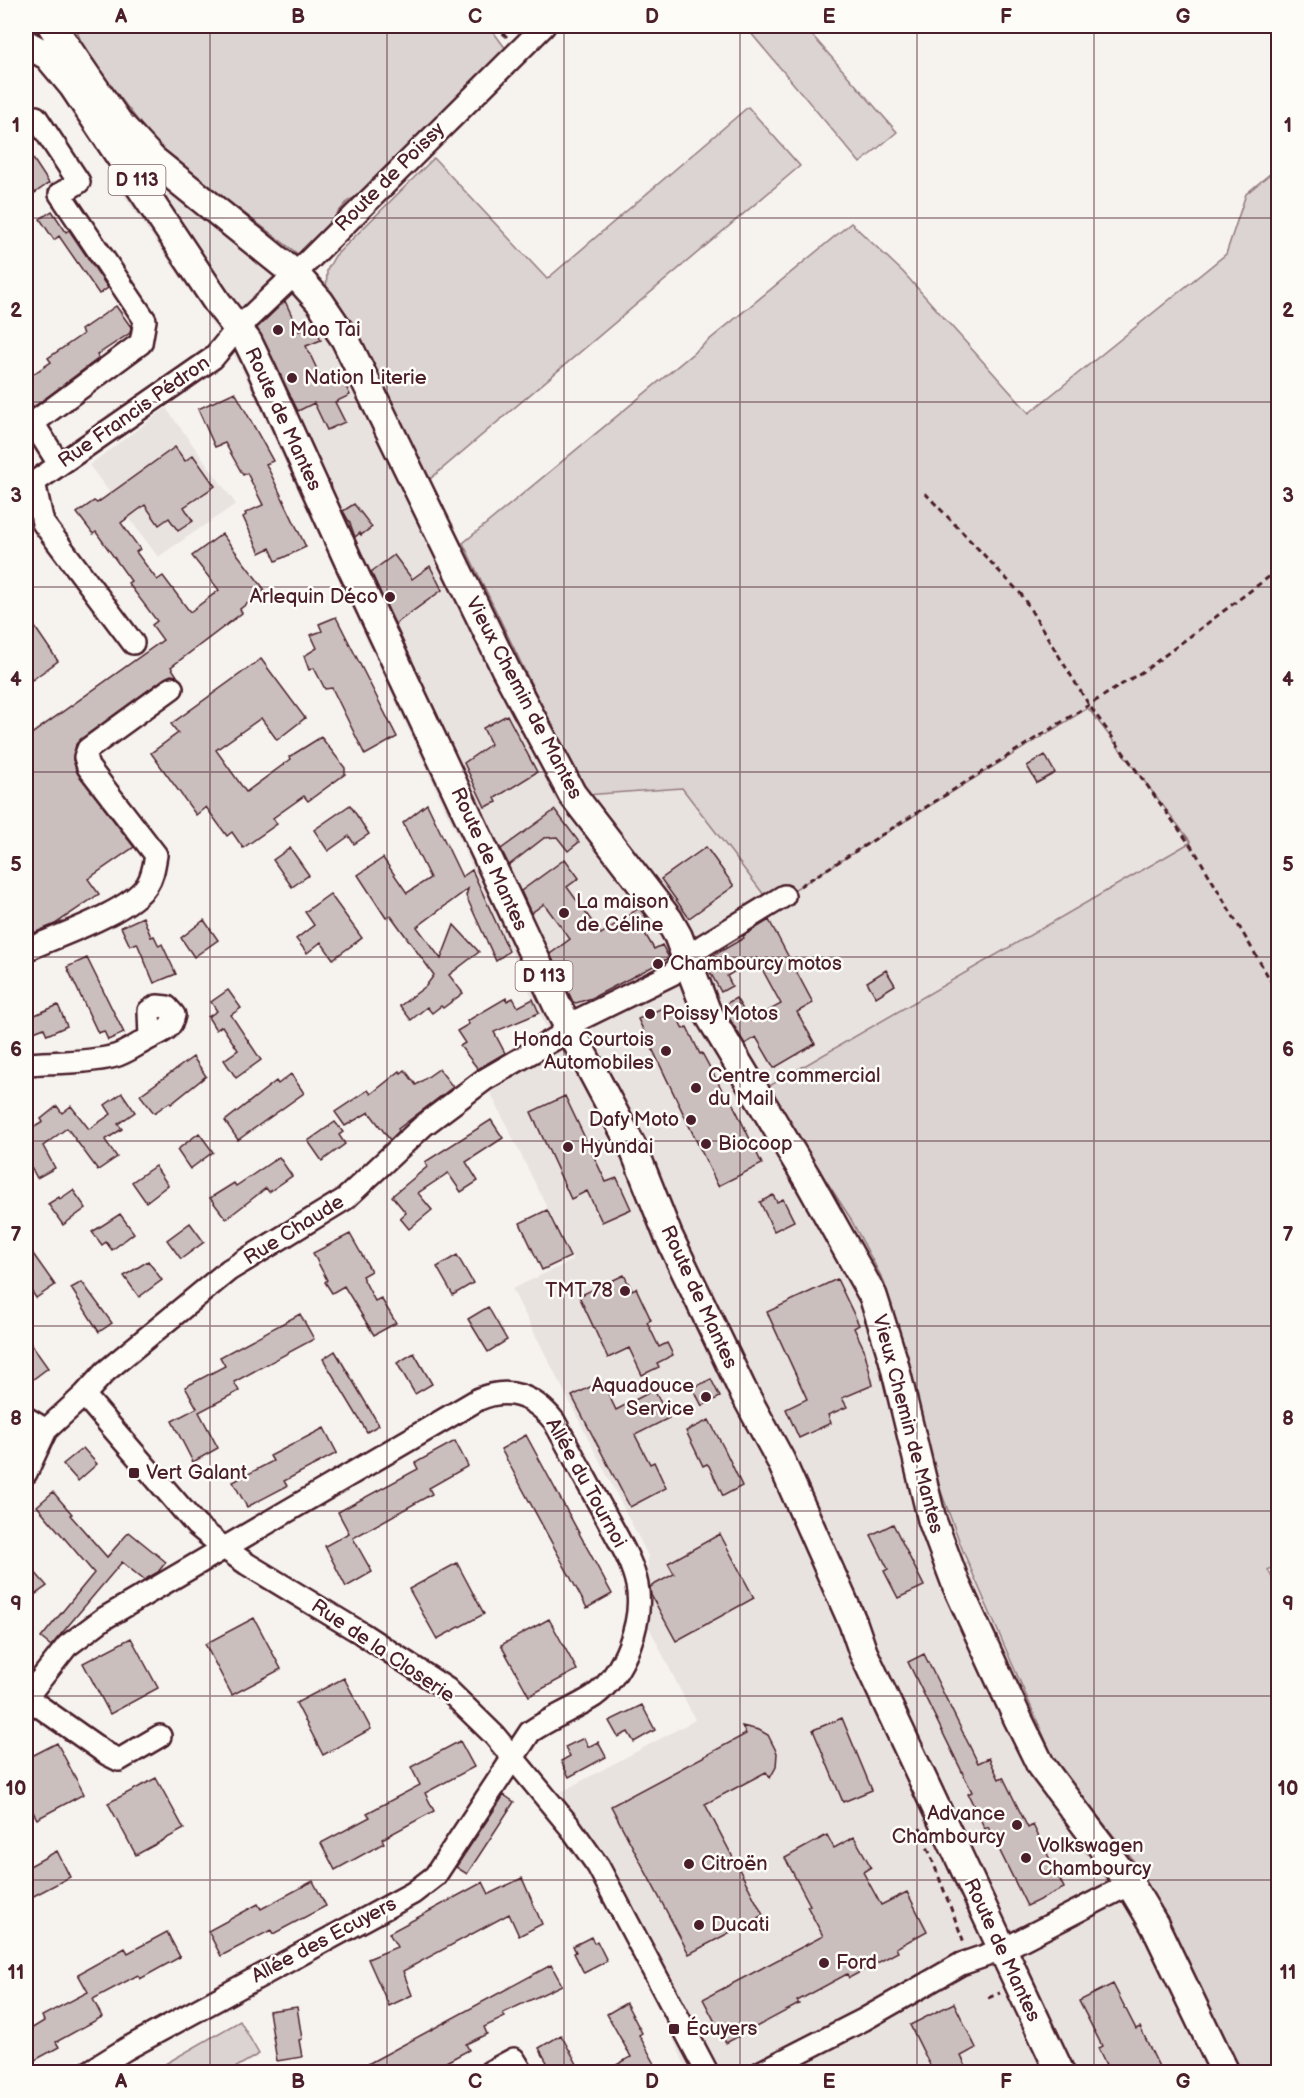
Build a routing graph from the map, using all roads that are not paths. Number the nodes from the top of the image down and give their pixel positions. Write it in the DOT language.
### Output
graph roads {
  1 [pos="40,26"];
  2 [pos="52,26"];
  3 [pos="543,26"];
  4 [pos="26,37"];
  5 [pos="26,44"];
  6 [pos="36,117"];
  7 [pos="295,274"];
  8 [pos="237,329"];
  9 [pos="59,464"];
  10 [pos="30,485"];
  11 [pos="133,643"];
  12 [pos="172,688"];
  13 [pos="784,896"];
  14 [pos="26,950"];
  15 [pos="685,958"];
  16 [pos="568,1025"];
  17 [pos="150,1038"];
  18 [pos="26,1064"];
  19 [pos="84,1395"];
  20 [pos="26,1418"];
  21 [pos="46,1430"];
  22 [pos="26,1473"];
  23 [pos="224,1548"];
  24 [pos="26,1697"];
  25 [pos="160,1736"];
  26 [pos="512,1758"];
  27 [pos="1130,1884"];
  28 [pos="1002,1950"];
  29 [pos="89,2073"];
  30 [pos="490,2073"];
  31 [pos="522,2073"];
  32 [pos="708,2073"];
  33 [pos="761,2073"];
  34 [pos="1060,2073"];
  35 [pos="1225,2073"];
  1 -- 4 [label="main road"];
  2 -- 7 [label="main road, Vieux Chemin de Mantes / D 113"];
  3 -- 7 [label="street, Route de Poissy"];
  5 -- 8 [label="main road, Route de Mantes / D 113"];
  6 -- 9 [label="street"];
  7 -- 8 [label="street, Route de Poissy"];
  7 -- 15 [label="main road, Vieux Chemin de Mantes / D 113"];
  8 -- 9 [label="street, Rue Francis Pédron"];
  8 -- 16 [label="main road, Route de Mantes / D 113"];
  9 -- 10 [label="street, Rue Francis Pédron"];
  10 -- 11 [label="street"];
  12 -- 14 [label="street"];
  13 -- 15 [label="street, Rue Chaude"];
  15 -- 16 [label="street, Rue Chaude"];
  15 -- 27 [label="main road, Vieux Chemin de Mantes / D 113"];
  16 -- 19 [label="street, Rue Chaude"];
  16 -- 28 [label="main road, Route de Mantes / D 113"];
  17 -- 18 [label="street"];
  19 -- 21 [label="street, Rue Chaude"];
  19 -- 23 [label="street, Rue de la Closerie"];
  20 -- 21 [label="street"];
  21 -- 22 [label="street"];
  23 -- 24 [label="street, Allée du Tournoi"];
  23 -- 26 [label="street, Rue de la Closerie"];
  23 -- 26 [label="street, Allée du Tournoi"];
  24 -- 25 [label="street"];
  26 -- 29 [label="street, Allée des Ecuyers"];
  26 -- 32 [label="street, Rue de la Closerie"];
  27 -- 28 [label="street"];
  27 -- 35 [label="main road, Vieux Chemin de Mantes / D 113"];
  28 -- 33 [label="street"];
  28 -- 34 [label="main road, Route de Mantes / D 113"];
  30 -- 31 [label="street"];
}
